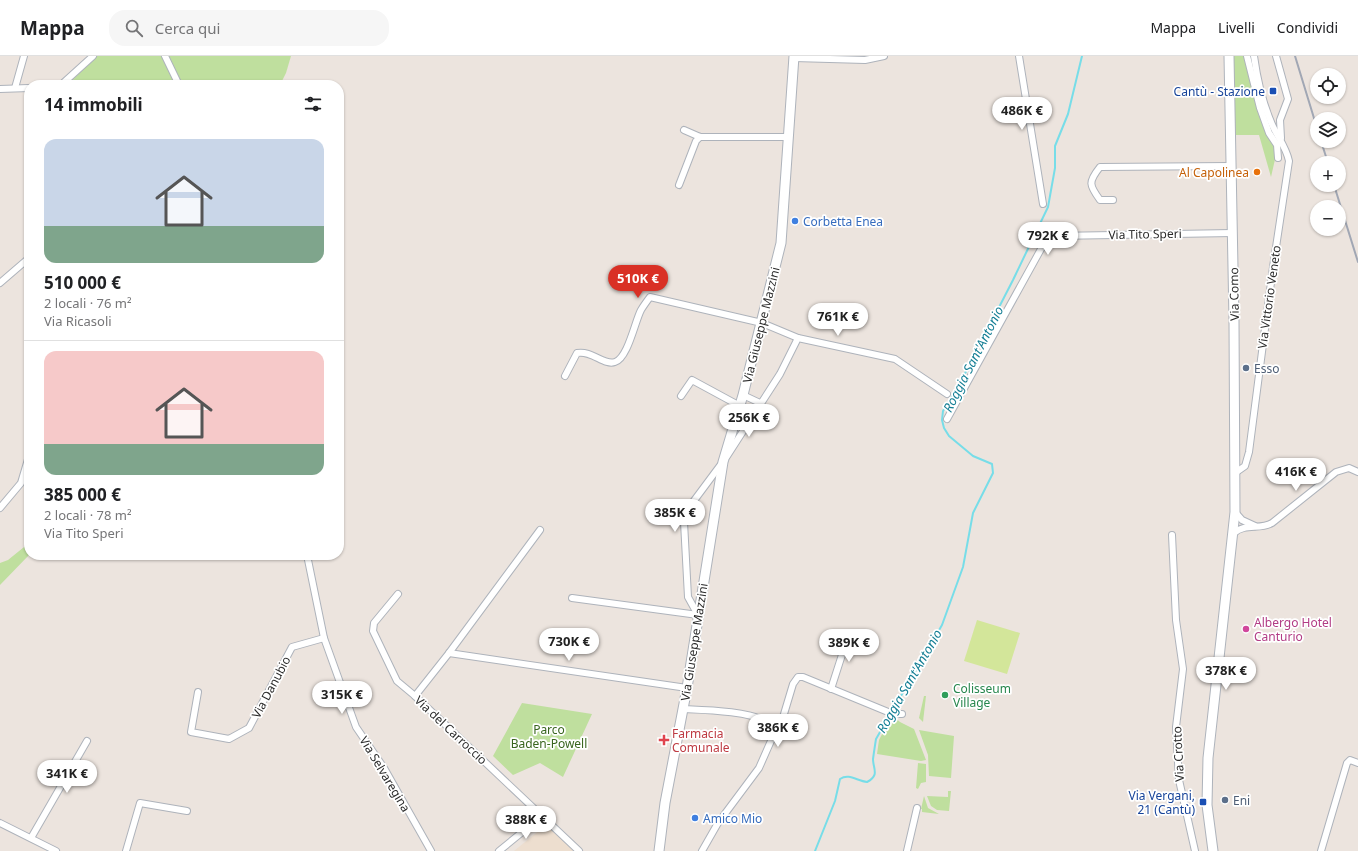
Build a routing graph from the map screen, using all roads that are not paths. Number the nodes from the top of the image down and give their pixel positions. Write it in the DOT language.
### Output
graph roads {
  1 [pos="24,56"];
  2 [pos="93,56"];
  3 [pos="165,56"];
  4 [pos="884,56"];
  5 [pos="1019,56"];
  6 [pos="1229,56"];
  7 [pos="1247,56"];
  8 [pos="1254,56"];
  9 [pos="1276,56"];
  10 [pos="794,57"];
  11 [pos="67,80"];
  12 [pos="177,80"];
  13 [pos="15,88"];
  14 [pos="24,88"];
  15 [pos="0,89"];
  16 [pos="684,130"];
  17 [pos="700,137"];
  18 [pos="789,137"];
  19 [pos="1281,141"];
  20 [pos="1278,158"];
  21 [pos="1231,166"];
  22 [pos="679,185"];
  23 [pos="1113,200"];
  24 [pos="1043,204"];
  25 [pos="1233,233"];
  26 [pos="24,262"];
  27 [pos="0,283"];
  28 [pos="762,323"];
  29 [pos="798,338"];
  30 [pos="566,376"];
  31 [pos="947,394"];
  32 [pos="743,395"];
  33 [pos="681,396"];
  34 [pos="760,403"];
  35 [pos="740,406"];
  36 [pos="947,420"];
  37 [pos="723,462"];
  38 [pos="1235,472"];
  39 [pos="1358,472"];
  40 [pos="24,473"];
  41 [pos="0,508"];
  42 [pos="1235,512"];
  43 [pos="1257,527"];
  44 [pos="540,530"];
  45 [pos="1234,533"];
  46 [pos="1172,535"];
  47 [pos="308,560"];
  48 [pos="398,594"];
  49 [pos="572,598"];
  50 [pos="698,615"];
  51 [pos="849,633"];
  52 [pos="324,638"];
  53 [pos="449,653"];
  54 [pos="687,688"];
  55 [pos="831,689"];
  56 [pos="198,692"];
  57 [pos="415,696"];
  58 [pos="683,709"];
  59 [pos="902,714"];
  60 [pos="773,728"];
  61 [pos="87,741"];
  62 [pos="1358,763"];
  63 [pos="917,808"];
  64 [pos="187,812"];
  65 [pos="542,816"];
  66 [pos="0,823"];
  67 [pos="31,838"];
  68 [pos="56,851"];
  69 [pos="126,851"];
  70 [pos="431,851"];
  71 [pos="499,851"];
  72 [pos="579,851"];
  73 [pos="659,851"];
  74 [pos="702,851"];
  75 [pos="907,851"];
  76 [pos="1195,851"];
  77 [pos="1213,851"];
  78 [pos="1321,851"];
  1 -- 13 [label="street"];
  2 -- 11 [label="street"];
  3 -- 12 [label="street"];
  4 -- 10 [label="street"];
  5 -- 24 [label="street"];
  6 -- 21 [label="main road, Via Como"];
  7 -- 20 [label="street"];
  8 -- 19 [label="street, Via Vittorio Veneto"];
  9 -- 19 [label="street, Via Vittorio Veneto"];
  10 -- 18 [label="main road, Via Giuseppe Mazzini"];
  13 -- 14 [label="street"];
  13 -- 15 [label="street"];
  16 -- 17 [label="street"];
  17 -- 18 [label="street"];
  17 -- 22 [label="street"];
  18 -- 28 [label="main road, Via Giuseppe Mazzini"];
  19 -- 38 [label="street, Via Vittorio Veneto"];
  21 -- 23 [label="street"];
  21 -- 25 [label="main road, Via Como"];
  25 -- 36 [label="street, Via Tito Speri"];
  25 -- 38 [label="main road, Via Como"];
  26 -- 27 [label="street"];
  28 -- 29 [label="street"];
  28 -- 30 [label="street"];
  28 -- 32 [label="main road, Via Giuseppe Mazzini"];
  29 -- 31 [label="street"];
  29 -- 34 [label="street"];
  32 -- 34 [label="street"];
  32 -- 35 [label="main road, Via Giuseppe Mazzini"];
  33 -- 35 [label="street"];
  34 -- 37 [label="street"];
  35 -- 37 [label="main road, Via Giuseppe Mazzini"];
  37 -- 50 [label="main road, Via Giuseppe Mazzini"];
  37 -- 50 [label="street"];
  38 -- 42 [label="main road, Via Como"];
  39 -- 43 [label="street"];
  40 -- 41 [label="street"];
  42 -- 43 [label="street"];
  42 -- 45 [label="main road, Via Como"];
  43 -- 45 [label="street"];
  44 -- 53 [label="street"];
  45 -- 77 [label="main road, Via Como"];
  46 -- 76 [label="street, Via Crotto"];
  47 -- 52 [label="street, Via Selvaregina"];
  48 -- 57 [label="street, Via del Carroccio"];
  49 -- 50 [label="street"];
  50 -- 54 [label="main road, Via Giuseppe Mazzini"];
  51 -- 55 [label="street"];
  52 -- 56 [label="street, Via Danubio"];
  52 -- 70 [label="street, Via Selvaregina"];
  53 -- 54 [label="street"];
  53 -- 57 [label="street"];
  54 -- 58 [label="main road, Via Giuseppe Mazzini"];
  55 -- 59 [label="street"];
  55 -- 60 [label="street"];
  57 -- 65 [label="street, Via del Carroccio"];
  58 -- 60 [label="street"];
  58 -- 73 [label="main road, Via Giuseppe Mazzini"];
  60 -- 74 [label="street"];
  61 -- 67 [label="street"];
  62 -- 78 [label="street"];
  63 -- 75 [label="street"];
  64 -- 69 [label="street"];
  65 -- 71 [label="street"];
  65 -- 72 [label="street, Via del Carroccio"];
  66 -- 67 [label="street"];
  67 -- 68 [label="street"];
}
